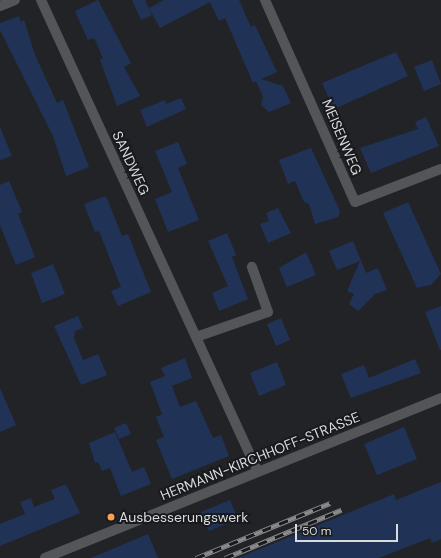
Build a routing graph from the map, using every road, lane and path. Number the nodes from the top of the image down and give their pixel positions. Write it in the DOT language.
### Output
graph roads {
  1 [pos="15,0"];
  2 [pos="41,0"];
  3 [pos="265,0"];
  4 [pos="0,6"];
  5 [pos="441,169"];
  6 [pos="252,268"];
  7 [pos="199,336"];
  8 [pos="441,398"];
  9 [pos="258,472"];
  10 [pos="44,558"];
  1 -- 4 [label="street"];
  2 -- 7 [label="street, SANDWEG"];
  3 -- 5 [label="street, MEISENWEG"];
  6 -- 7 [label="street"];
  7 -- 9 [label="street, SANDWEG"];
  8 -- 9 [label="street, HERMANN-KIRCHHOFF-STRASSE"];
  9 -- 10 [label="street, HERMANN-KIRCHHOFF-STRASSE"];
}
